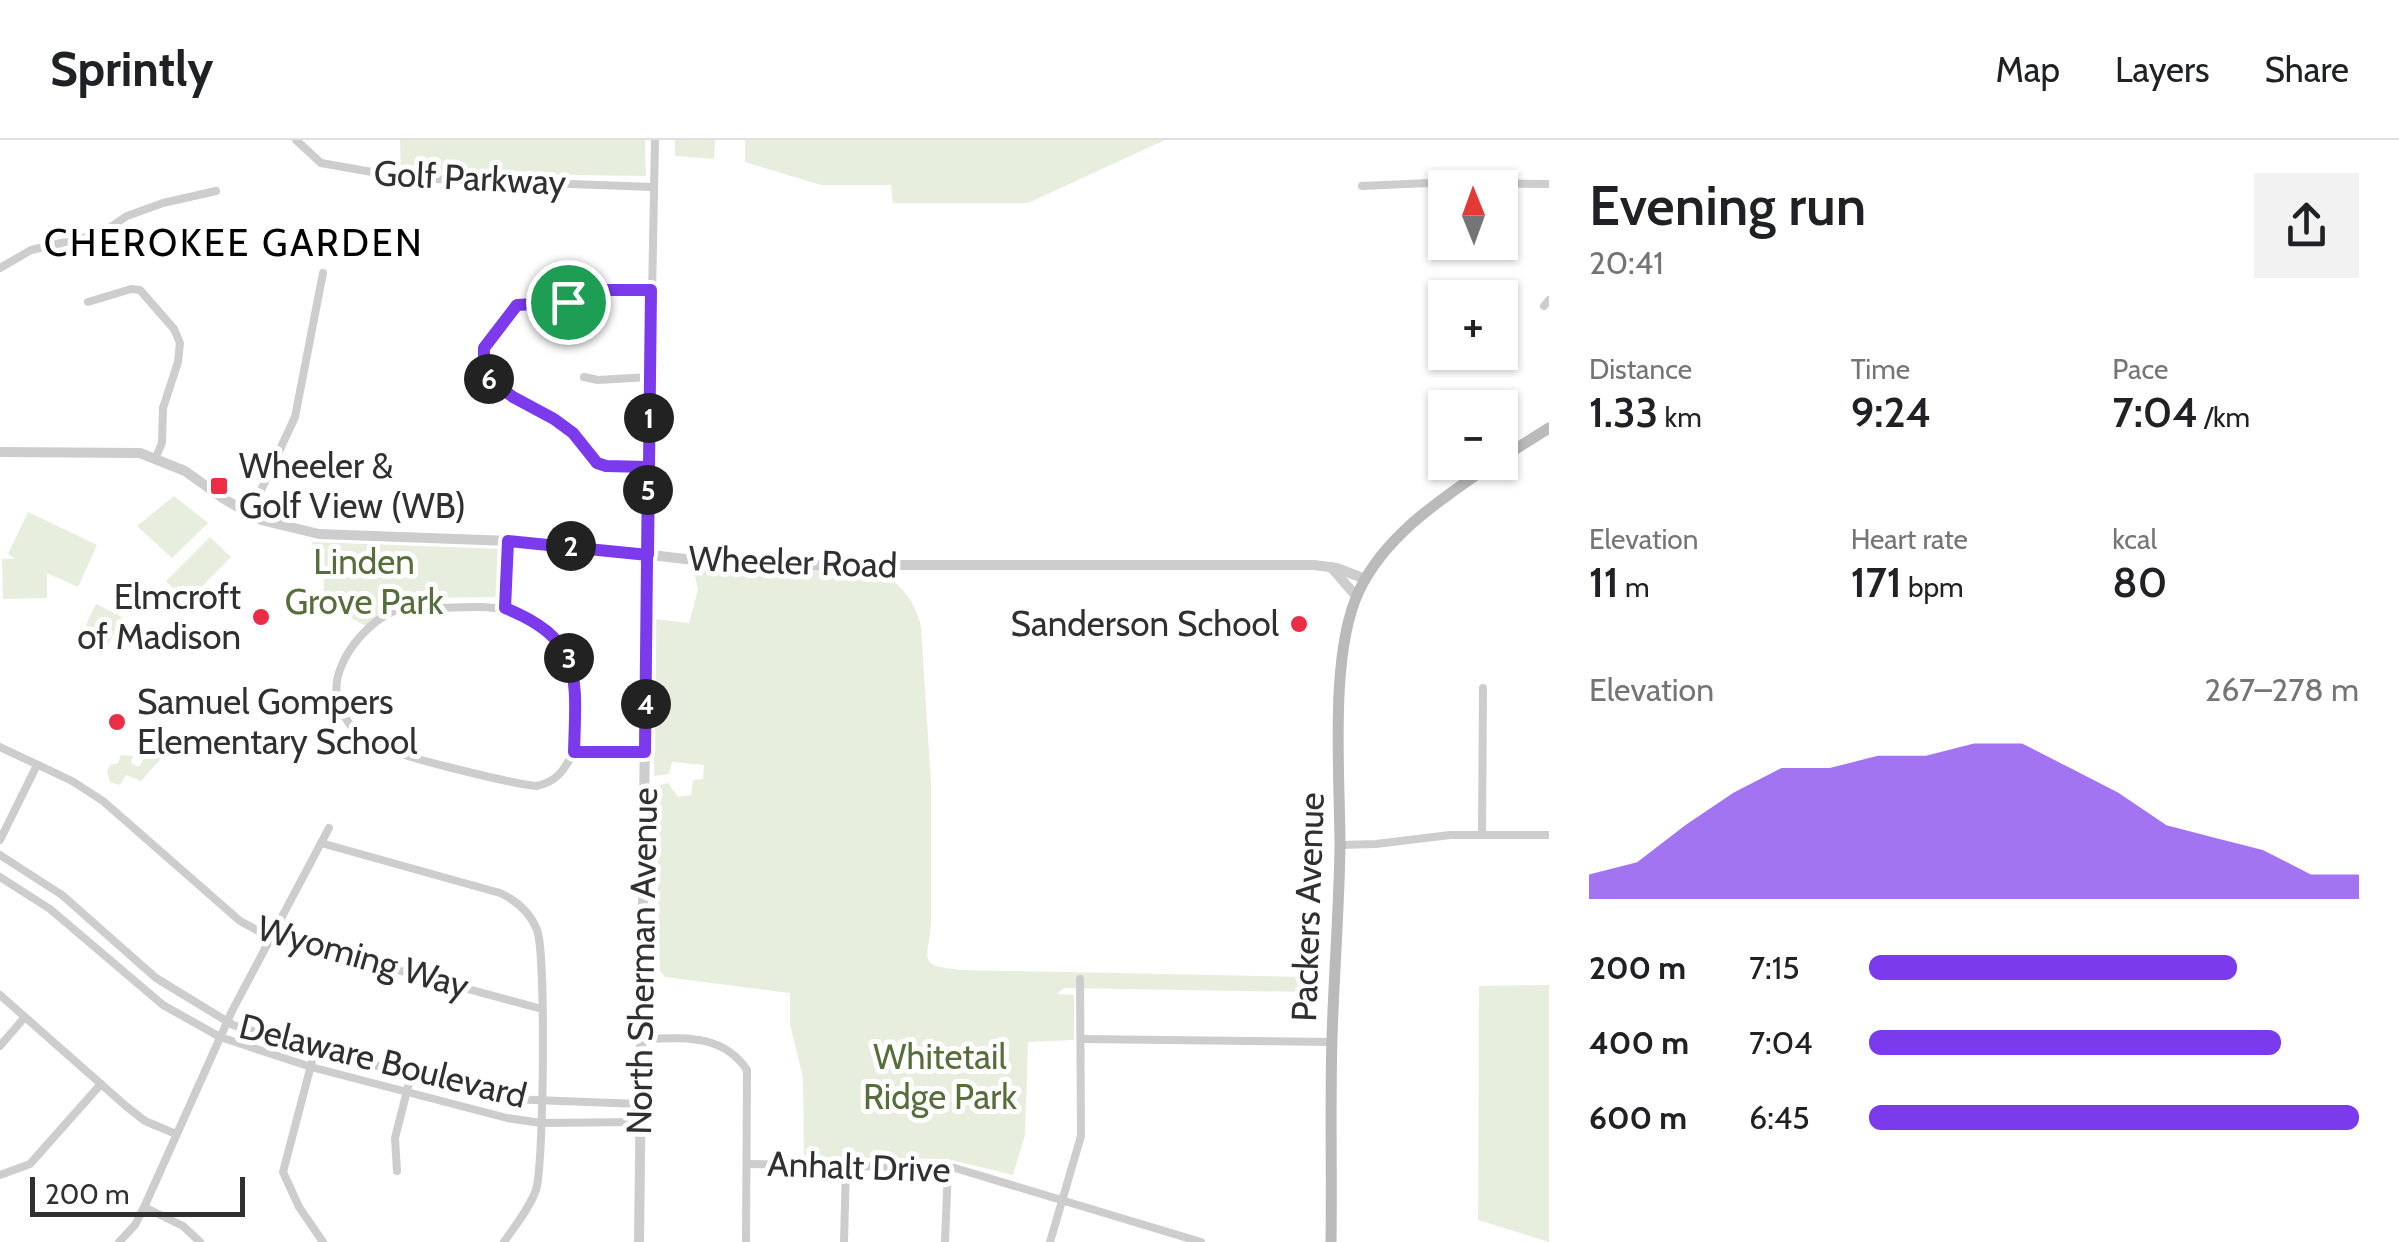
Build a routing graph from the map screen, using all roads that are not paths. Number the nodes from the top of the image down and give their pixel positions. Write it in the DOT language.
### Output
graph roads {
  1 [pos="296,140"];
  2 [pos="654,140"];
  3 [pos="1549,184"];
  4 [pos="1362,186"];
  5 [pos="653,187"];
  6 [pos="216,191"];
  7 [pos="0,268"];
  8 [pos="324,273"];
  9 [pos="651,290"];
  10 [pos="88,302"];
  11 [pos="649,377"];
  12 [pos="584,378"];
  13 [pos="1549,428"];
  14 [pos="1518,448"];
  15 [pos="0,452"];
  16 [pos="156,458"];
  17 [pos="648,467"];
  18 [pos="1472,480"];
  19 [pos="250,514"];
  20 [pos="508,541"];
  21 [pos="648,555"];
  22 [pos="1330,566"];
  23 [pos="1365,578"];
  24 [pos="1356,596"];
  25 [pos="505,608"];
  26 [pos="1483,688"];
  27 [pos="0,747"];
  28 [pos="574,752"];
  29 [pos="645,752"];
  30 [pos="38,764"];
  31 [pos="330,828"];
  32 [pos="1482,835"];
  33 [pos="1549,835"];
  34 [pos="0,840"];
  35 [pos="321,843"];
  36 [pos="1340,844"];
  37 [pos="0,856"];
  38 [pos="0,877"];
  39 [pos="272,936"];
  40 [pos="1080,979"];
  41 [pos="0,995"];
  42 [pos="542,1009"];
  43 [pos="25,1017"];
  44 [pos="227,1022"];
  45 [pos="220,1037"];
  46 [pos="642,1039"];
  47 [pos="1082,1039"];
  48 [pos="1332,1042"];
  49 [pos="0,1046"];
  50 [pos="315,1050"];
  51 [pos="311,1067"];
  52 [pos="411,1075"];
  53 [pos="100,1084"];
  54 [pos="406,1093"];
  55 [pos="540,1102"];
  56 [pos="640,1104"];
  57 [pos="640,1122"];
  58 [pos="540,1123"];
  59 [pos="176,1134"];
  60 [pos="747,1164"];
  61 [pos="846,1165"];
  62 [pos="948,1167"];
  63 [pos="397,1171"];
  64 [pos="0,1175"];
  65 [pos="1063,1198"];
  66 [pos="144,1207"];
  67 [pos="1162,1230"];
  68 [pos="119,1242"];
  69 [pos="200,1242"];
  70 [pos="323,1242"];
  71 [pos="504,1242"];
  72 [pos="639,1242"];
  73 [pos="746,1242"];
  74 [pos="844,1242"];
  75 [pos="945,1242"];
  76 [pos="1050,1242"];
  77 [pos="1157,1242"];
  78 [pos="1201,1242"];
  79 [pos="1331,1242"];
  1 -- 5 [label="street, Golf Parkway"];
  2 -- 5 [label="street, North Sherman Avenue"];
  3 -- 4 [label="street"];
  5 -- 9 [label="street, North Sherman Avenue"];
  6 -- 7 [label="street"];
  8 -- 19 [label="street"];
  9 -- 11 [label="street, North Sherman Avenue"];
  9 -- 17 [label="street"];
  10 -- 16 [label="street"];
  11 -- 12 [label="street"];
  11 -- 17 [label="street, North Sherman Avenue"];
  13 -- 14 [label="main road, Packers Avenue"];
  15 -- 16 [label="street, Wheeler Road"];
  16 -- 19 [label="street, Wheeler Road"];
  17 -- 21 [label="street, North Sherman Avenue"];
  18 -- 23 [label="main road, Packers Avenue"];
  19 -- 20 [label="street, Wheeler Road"];
  20 -- 21 [label="street, Wheeler Road"];
  20 -- 25 [label="street"];
  21 -- 22 [label="street, Wheeler Road"];
  21 -- 29 [label="street, North Sherman Avenue"];
  22 -- 23 [label="street, Wheeler Road"];
  22 -- 24 [label="street"];
  23 -- 24 [label="main road, Packers Avenue"];
  24 -- 36 [label="main road, Packers Avenue"];
  25 -- 28 [label="street"];
  25 -- 28 [label="street"];
  26 -- 32 [label="street"];
  27 -- 30 [label="street, Wyoming Way"];
  28 -- 29 [label="street"];
  29 -- 46 [label="street, North Sherman Avenue"];
  30 -- 34 [label="street"];
  30 -- 39 [label="street, Wyoming Way"];
  31 -- 35 [label="street"];
  32 -- 33 [label="street"];
  32 -- 36 [label="street"];
  35 -- 39 [label="street"];
  35 -- 42 [label="street"];
  36 -- 48 [label="main road, Packers Avenue"];
  37 -- 44 [label="street, Delaware Boulevard"];
  38 -- 45 [label="street, Delaware Boulevard"];
  39 -- 42 [label="street, Wyoming Way"];
  39 -- 44 [label="street"];
  40 -- 47 [label="street"];
  41 -- 43 [label="street"];
  42 -- 55 [label="street"];
  43 -- 49 [label="street"];
  43 -- 53 [label="street"];
  44 -- 45 [label="street"];
  44 -- 50 [label="street, Delaware Boulevard"];
  45 -- 51 [label="street, Delaware Boulevard"];
  45 -- 59 [label="street"];
  46 -- 56 [label="street, North Sherman Avenue"];
  46 -- 60 [label="street"];
  47 -- 48 [label="street"];
  47 -- 65 [label="street"];
  48 -- 79 [label="main road, Packers Avenue"];
  50 -- 51 [label="street"];
  50 -- 52 [label="street, Delaware Boulevard"];
  51 -- 54 [label="street, Delaware Boulevard"];
  51 -- 70 [label="street"];
  52 -- 54 [label="street"];
  52 -- 55 [label="street, Delaware Boulevard"];
  53 -- 59 [label="street"];
  53 -- 64 [label="street"];
  54 -- 58 [label="street, Delaware Boulevard"];
  54 -- 63 [label="street"];
  55 -- 56 [label="street, Delaware Boulevard"];
  55 -- 58 [label="street"];
  56 -- 57 [label="street, North Sherman Avenue"];
  57 -- 58 [label="street, Delaware Boulevard"];
  57 -- 72 [label="street, North Sherman Avenue"];
  58 -- 71 [label="street"];
  59 -- 66 [label="street"];
  60 -- 61 [label="street, Anhalt Drive"];
  60 -- 73 [label="street"];
  61 -- 62 [label="street, Anhalt Drive"];
  61 -- 74 [label="street"];
  62 -- 65 [label="street, Anhalt Drive"];
  62 -- 75 [label="street"];
  65 -- 67 [label="street, Anhalt Drive"];
  65 -- 76 [label="street"];
  66 -- 68 [label="street"];
  66 -- 69 [label="street"];
  67 -- 77 [label="street"];
  67 -- 78 [label="street, Anhalt Drive"];
}
